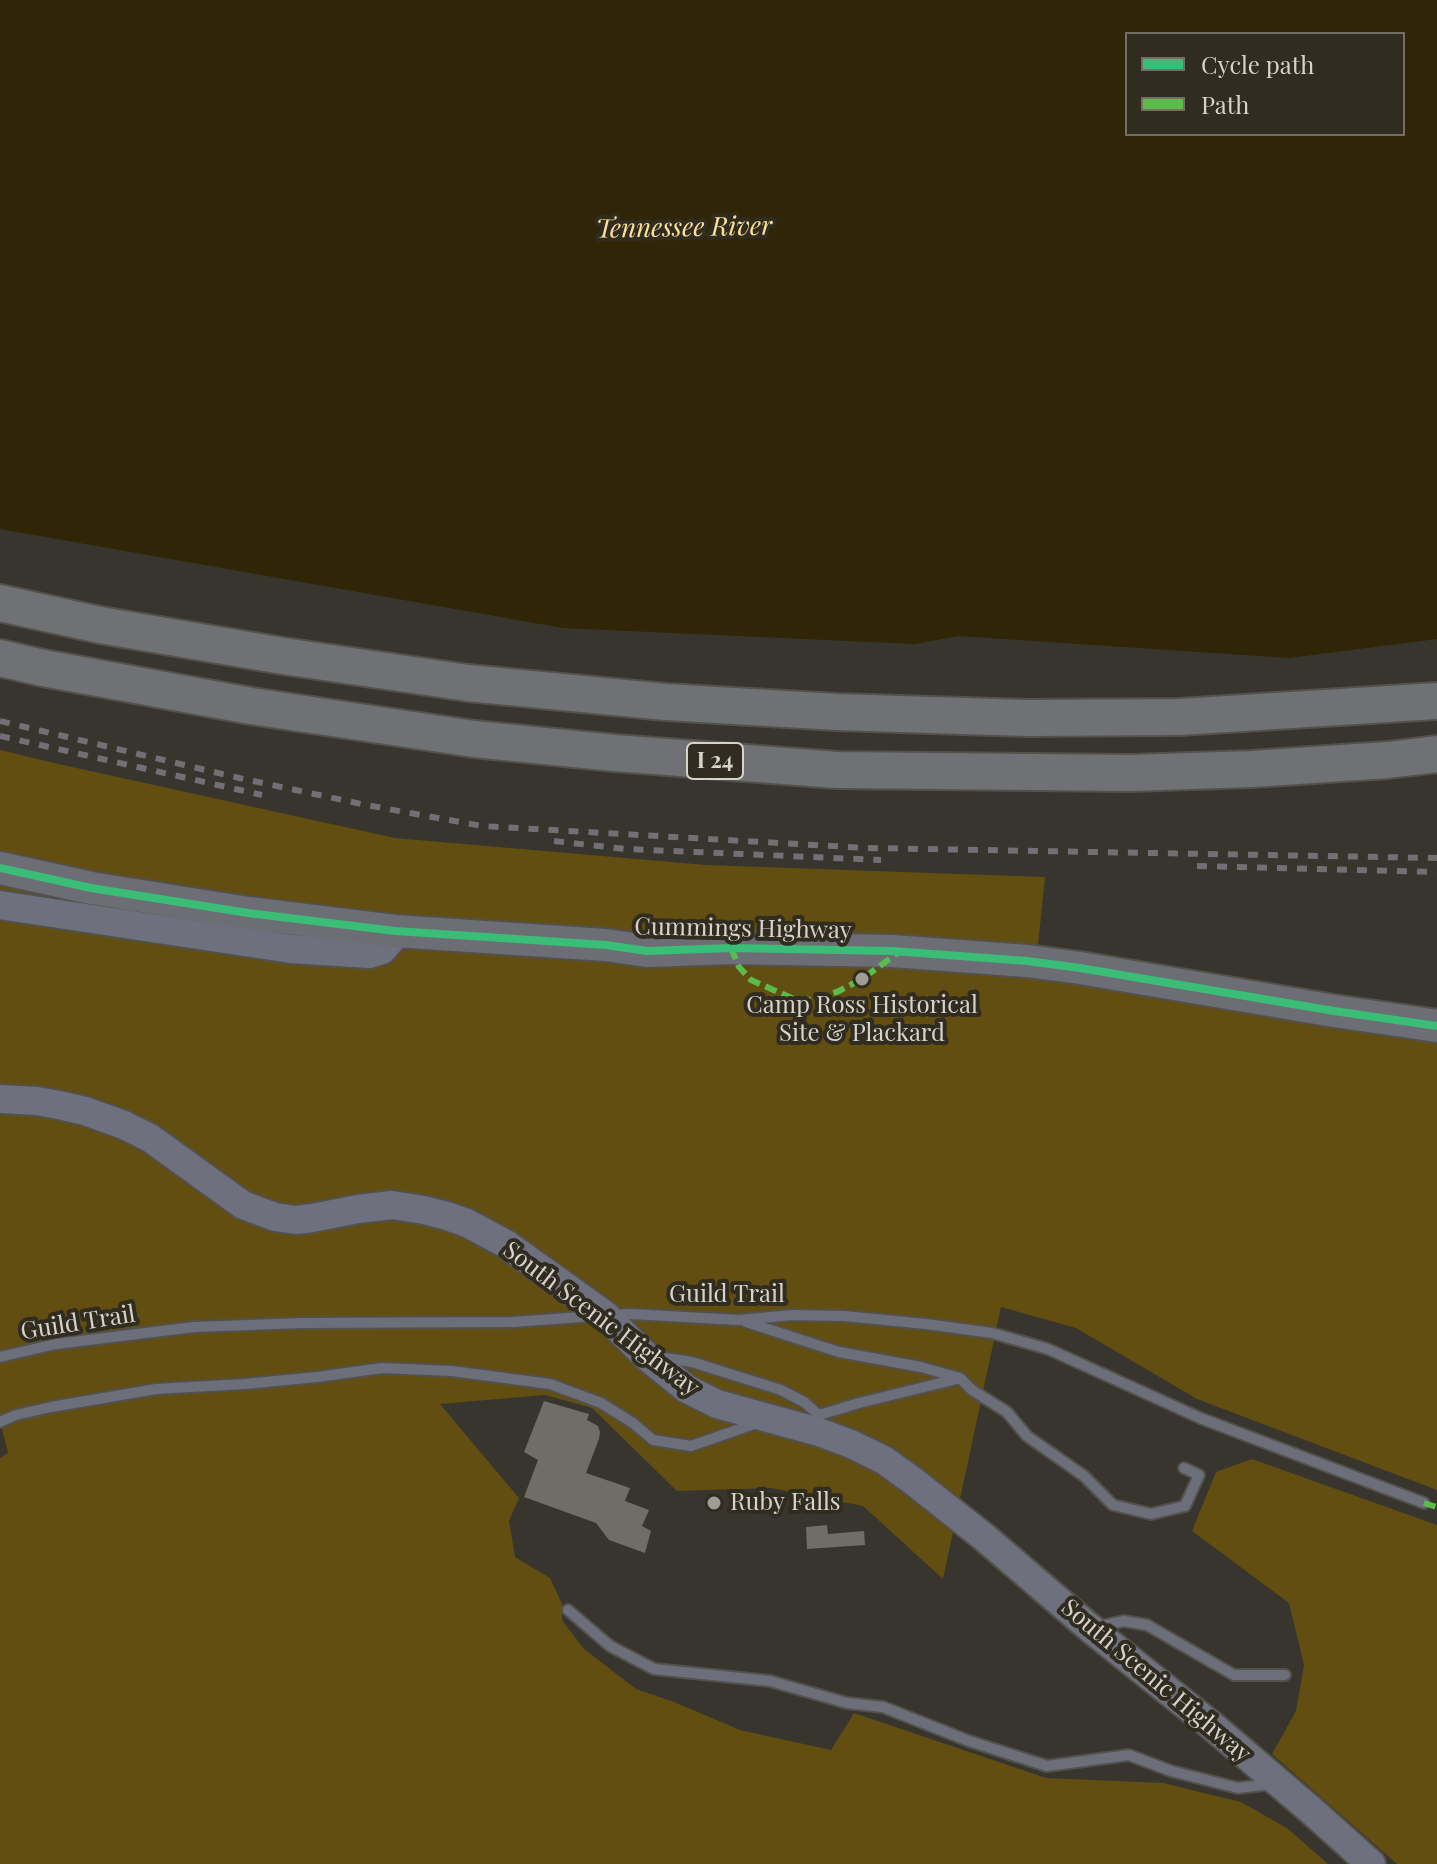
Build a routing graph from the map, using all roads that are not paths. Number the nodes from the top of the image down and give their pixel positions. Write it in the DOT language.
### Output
graph roads {
  1 [pos="0,603"];
  2 [pos="0,658"];
  3 [pos="1437,701"];
  4 [pos="1437,754"];
  5 [pos="0,868"];
  6 [pos="0,905"];
  7 [pos="395,931"];
  8 [pos="1437,1026"];
  9 [pos="0,1099"];
  10 [pos="605,1315"];
  11 [pos="739,1320"];
  12 [pos="645,1355"];
  13 [pos="0,1357"];
  14 [pos="960,1378"];
  15 [pos="767,1419"];
  16 [pos="0,1422"];
  17 [pos="819,1424"];
  18 [pos="1184,1468"];
  19 [pos="1424,1503"];
  20 [pos="568,1610"];
  21 [pos="1090,1628"];
  22 [pos="1285,1675"];
  23 [pos="1278,1783"];
  24 [pos="1371,1864"];
  1 -- 3 [label="highway"];
  2 -- 4 [label="highway, I 24"];
  5 -- 7 [label="main road, Cummings Highway"];
  6 -- 7 [label="main road"];
  7 -- 8 [label="main road, Cummings Highway"];
  9 -- 10 [label="main road, South Scenic Highway"];
  10 -- 11 [label="lane, Guild Trail"];
  10 -- 12 [label="main road, South Scenic Highway"];
  10 -- 13 [label="lane, Guild Trail"];
  11 -- 14 [label="lane"];
  11 -- 19 [label="lane, Guild Trail"];
  12 -- 15 [label="main road, South Scenic Highway"];
  12 -- 17 [label="lane"];
  14 -- 17 [label="lane"];
  14 -- 18 [label="lane"];
  15 -- 16 [label="lane"];
  15 -- 17 [label="main road, South Scenic Highway"];
  17 -- 21 [label="main road, South Scenic Highway"];
  20 -- 23 [label="lane"];
  21 -- 22 [label="lane"];
  21 -- 23 [label="main road, South Scenic Highway"];
  23 -- 24 [label="main road, South Scenic Highway"];
}
